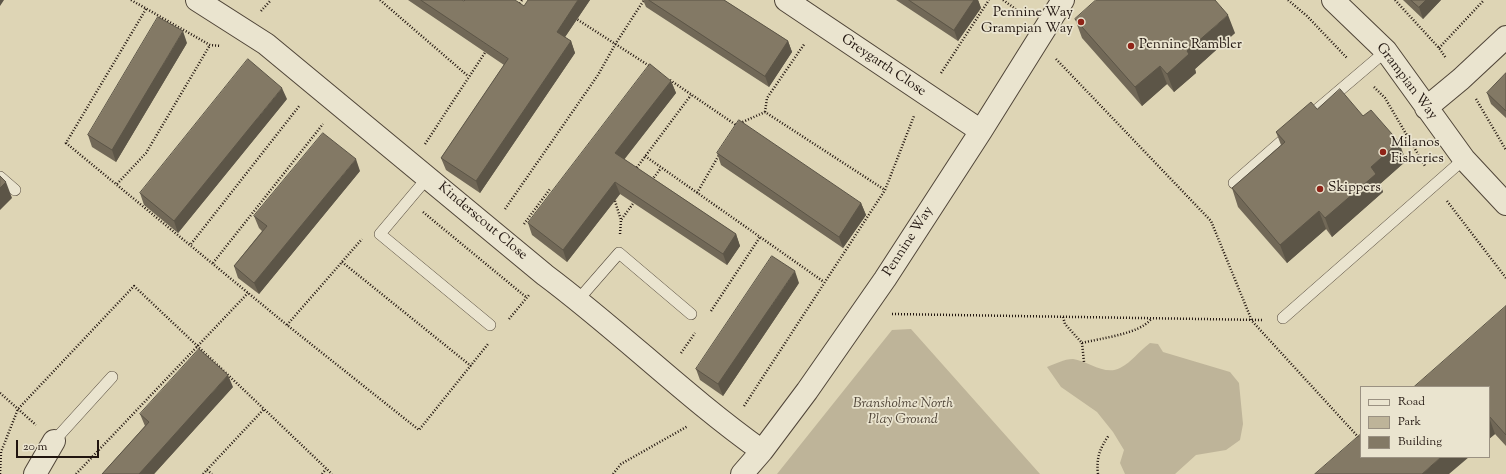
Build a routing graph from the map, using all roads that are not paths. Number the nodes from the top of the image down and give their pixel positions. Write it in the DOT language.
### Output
graph roads {
  1 [pos="197,0"];
  2 [pos="786,0"];
  3 [pos="1063,0"];
  4 [pos="1333,0"];
  5 [pos="1506,37"];
  6 [pos="1386,51"];
  7 [pos="1426,108"];
  8 [pos="981,131"];
  9 [pos="1464,159"];
  10 [pos="420,170"];
  11 [pos="0,177"];
  12 [pos="1234,183"];
  13 [pos="15,190"];
  14 [pos="1506,204"];
  15 [pos="578,300"];
  16 [pos="691,314"];
  17 [pos="1283,318"];
  18 [pos="490,325"];
  19 [pos="112,377"];
  20 [pos="54,441"];
  21 [pos="762,451"];
  22 [pos="35,474"];
  23 [pos="742,474"];
  1 -- 10 [label="street, Kinderscout Close"];
  2 -- 8 [label="street, Greygarth Close"];
  3 -- 8 [label="street, Pennine Way"];
  4 -- 6 [label="street, Grampian Way"];
  5 -- 7 [label="street"];
  6 -- 7 [label="street, Grampian Way"];
  6 -- 12 [label="lane"];
  7 -- 9 [label="street, Grampian Way"];
  8 -- 21 [label="street, Pennine Way"];
  9 -- 14 [label="street, Grampian Way"];
  9 -- 17 [label="lane"];
  10 -- 15 [label="street, Kinderscout Close"];
  10 -- 18 [label="lane"];
  11 -- 13 [label="lane"];
  15 -- 16 [label="lane"];
  15 -- 21 [label="street, Kinderscout Close"];
  19 -- 20 [label="lane"];
  20 -- 22 [label="street"];
  21 -- 23 [label="street, Pennine Way"];
}
